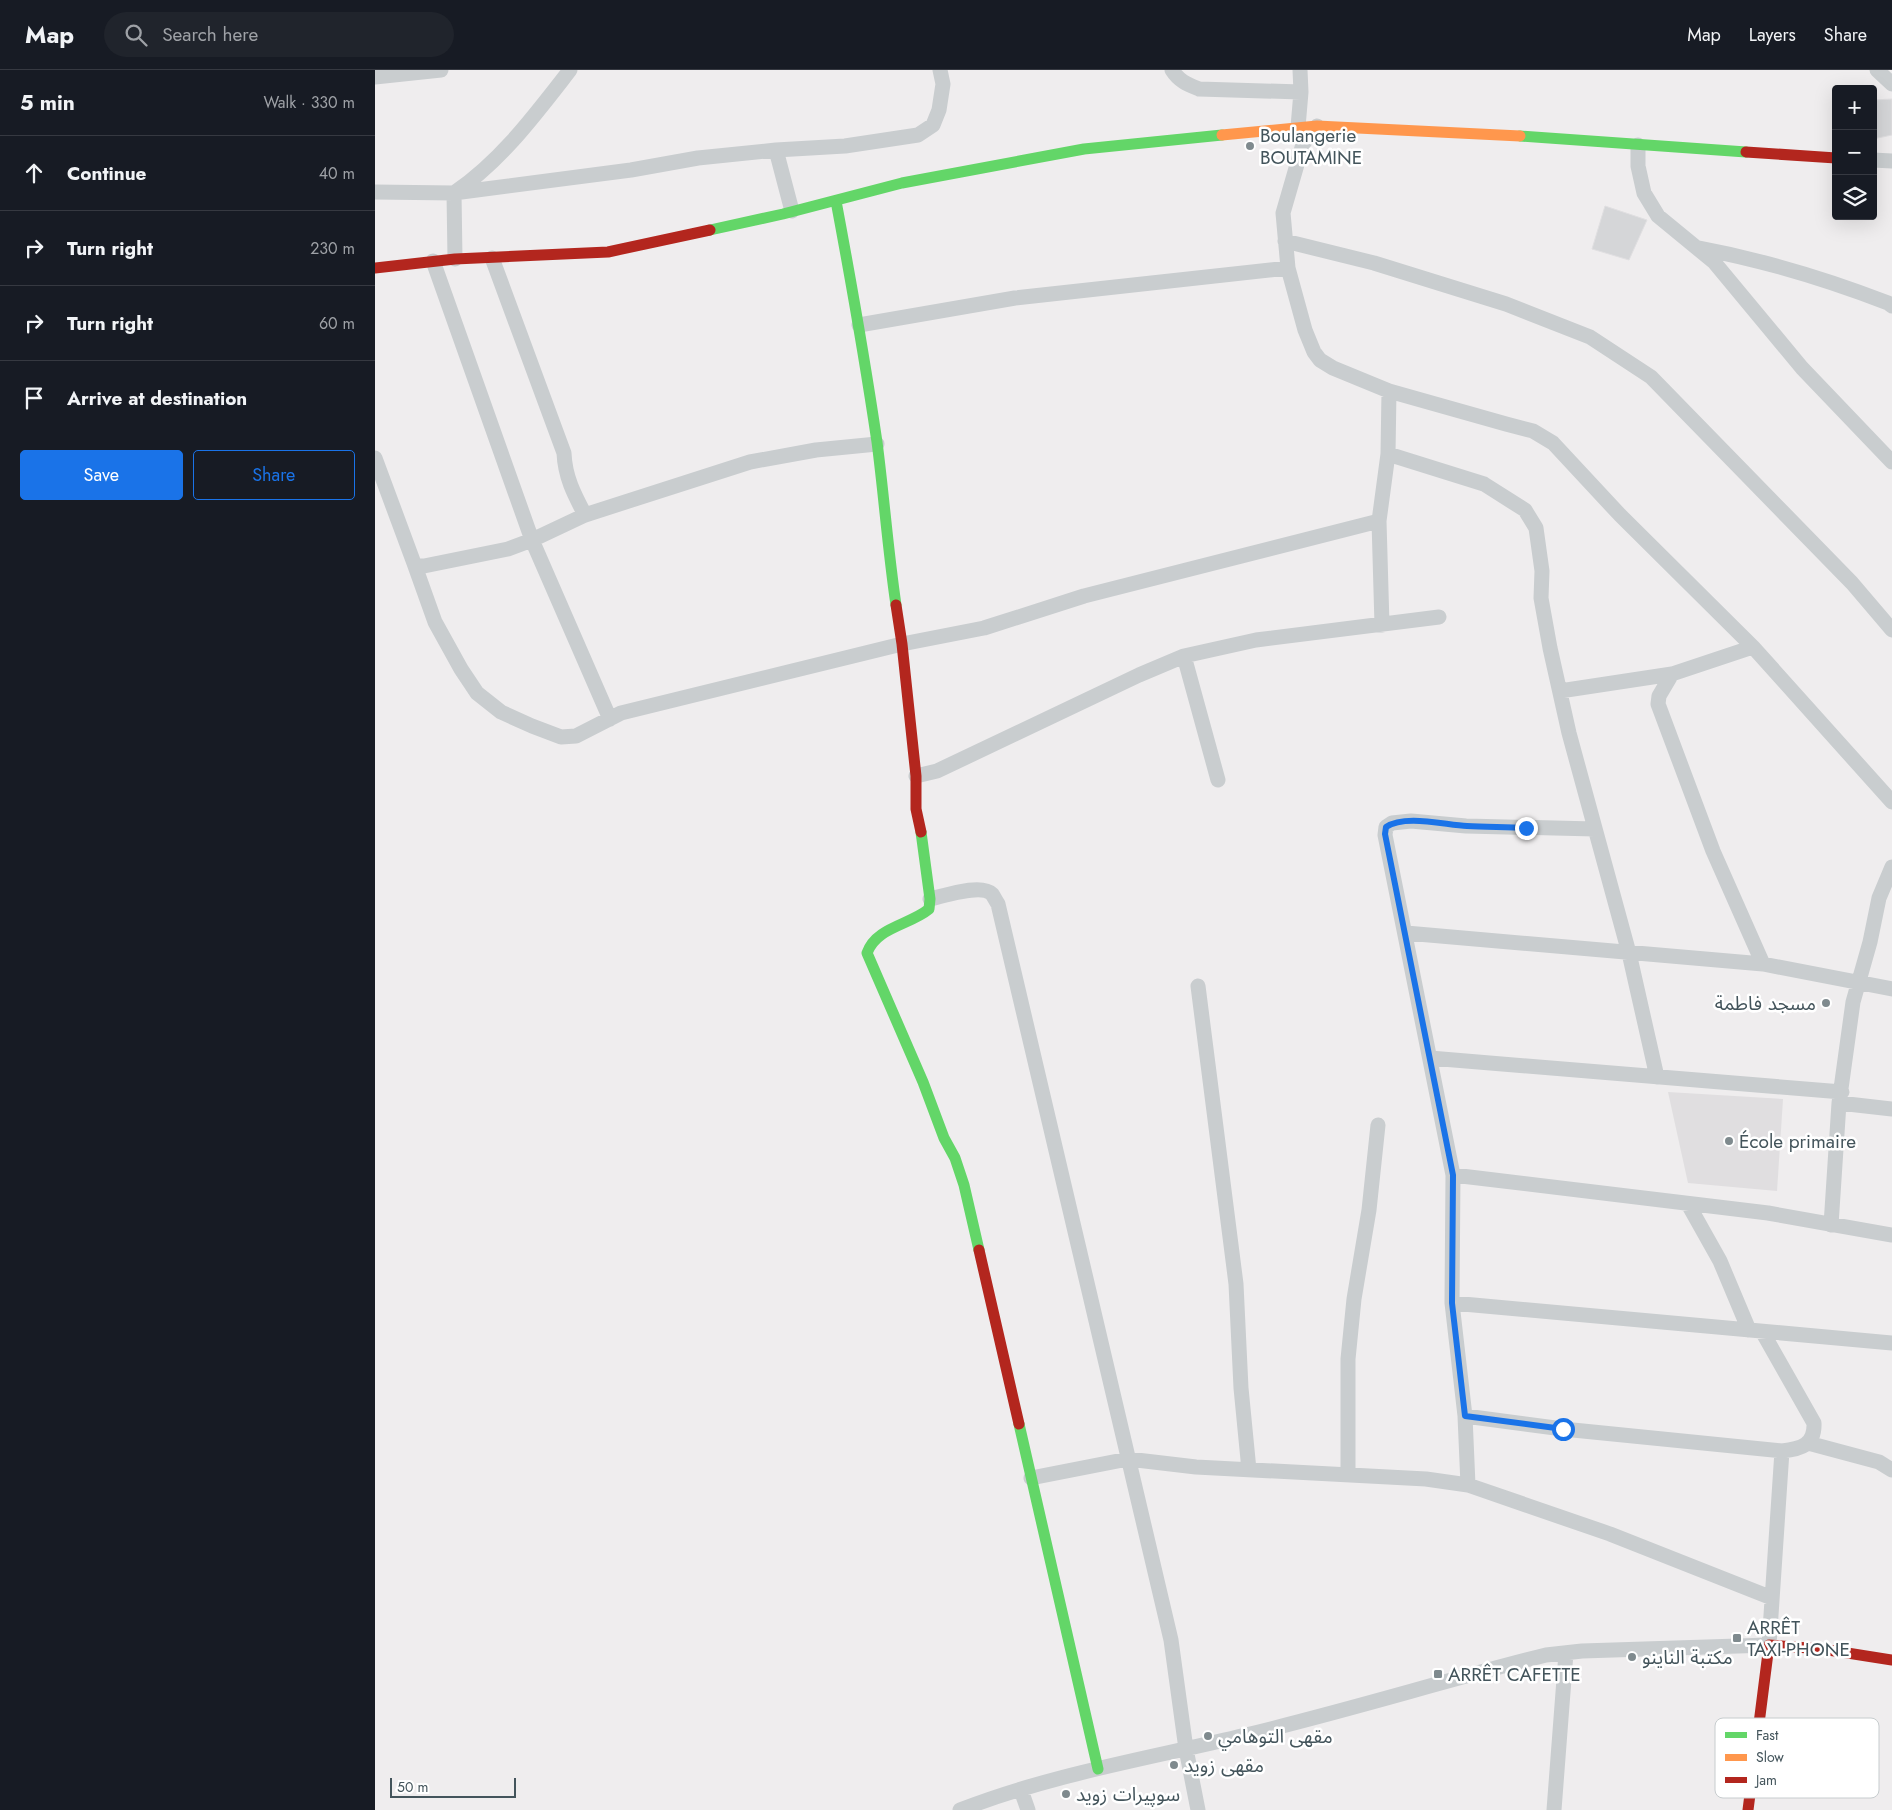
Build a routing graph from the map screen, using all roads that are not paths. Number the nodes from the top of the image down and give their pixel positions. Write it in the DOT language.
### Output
graph roads {
  1 [pos="441,70"];
  2 [pos="569,70"];
  3 [pos="940,70"];
  4 [pos="1173,70"];
  5 [pos="1300,70"];
  6 [pos="1877,70"];
  7 [pos="375,77"];
  8 [pos="1892,84"];
  9 [pos="1301,92"];
  10 [pos="1317,126"];
  11 [pos="1298,127"];
  12 [pos="1638,145"];
  13 [pos="775,150"];
  14 [pos="1832,158"];
  15 [pos="1877,160"];
  16 [pos="1892,161"];
  17 [pos="375,192"];
  18 [pos="454,193"];
  19 [pos="836,200"];
  20 [pos="792,211"];
  21 [pos="1285,241"];
  22 [pos="1696,248"];
  23 [pos="491,258"];
  24 [pos="455,259"];
  25 [pos="433,261"];
  26 [pos="375,268"];
  27 [pos="1288,268"];
  28 [pos="1892,306"];
  29 [pos="859,325"];
  30 [pos="1389,391"];
  31 [pos="877,444"];
  32 [pos="1388,454"];
  33 [pos="375,458"];
  34 [pos="1892,462"];
  35 [pos="585,514"];
  36 [pos="1379,522"];
  37 [pos="532,540"];
  38 [pos="415,566"];
  39 [pos="1439,616"];
  40 [pos="1383,625"];
  41 [pos="1892,630"];
  42 [pos="902,644"];
  43 [pos="1753,647"];
  44 [pos="1185,656"];
  45 [pos="1672,674"];
  46 [pos="1560,691"];
  47 [pos="611,719"];
  48 [pos="916,776"];
  49 [pos="1218,780"];
  50 [pos="1892,802"];
  51 [pos="1595,829"];
  52 [pos="1892,868"];
  53 [pos="930,899"];
  54 [pos="1406,933"];
  55 [pos="1629,953"];
  56 [pos="1763,964"];
  57 [pos="1859,982"];
  58 [pos="1198,986"];
  59 [pos="1892,989"];
  60 [pos="1430,1058"];
  61 [pos="1657,1077"];
  62 [pos="1840,1098"];
  63 [pos="1892,1109"];
  64 [pos="1377,1125"];
  65 [pos="1453,1175"];
  66 [pos="1688,1204"];
  67 [pos="1831,1224"];
  68 [pos="1892,1235"];
  69 [pos="1452,1303"];
  70 [pos="1756,1331"];
  71 [pos="1892,1343"];
  72 [pos="1465,1416"];
  73 [pos="1808,1443"];
  74 [pos="1782,1452"];
  75 [pos="1128,1459"];
  76 [pos="1249,1470"];
  77 [pos="1892,1470"];
  78 [pos="1348,1475"];
  79 [pos="1031,1478"];
  80 [pos="1468,1485"];
  81 [pos="1772,1598"];
  82 [pos="1769,1645"];
  83 [pos="1567,1653"];
  84 [pos="1892,1660"];
  85 [pos="1760,1718"];
  86 [pos="1186,1749"];
  87 [pos="1098,1769"];
  88 [pos="1021,1790"];
  89 [pos="960,1810"];
  90 [pos="1028,1810"];
  91 [pos="1197,1810"];
  92 [pos="1554,1810"];
  1 -- 7 [label="street"];
  2 -- 18 [label="street"];
  3 -- 13 [label="street"];
  4 -- 9 [label="street"];
  5 -- 9 [label="street"];
  6 -- 8 [label="street"];
  9 -- 11 [label="street"];
  10 -- 11 [label="street"];
  10 -- 12 [label="street"];
  10 -- 21 [label="street"];
  11 -- 19 [label="street"];
  12 -- 14 [label="street"];
  12 -- 22 [label="street"];
  13 -- 18 [label="street"];
  13 -- 20 [label="street"];
  15 -- 16 [label="street"];
  17 -- 18 [label="street"];
  18 -- 24 [label="street"];
  19 -- 20 [label="street"];
  19 -- 29 [label="street"];
  20 -- 23 [label="street"];
  21 -- 27 [label="street"];
  21 -- 41 [label="street"];
  22 -- 28 [label="street"];
  22 -- 34 [label="street"];
  23 -- 24 [label="street"];
  23 -- 35 [label="street"];
  24 -- 25 [label="street"];
  25 -- 26 [label="street"];
  25 -- 37 [label="street"];
  27 -- 29 [label="street"];
  27 -- 30 [label="street"];
  29 -- 31 [label="street"];
  30 -- 32 [label="street"];
  30 -- 43 [label="street"];
  31 -- 35 [label="street"];
  31 -- 42 [label="street"];
  32 -- 36 [label="street"];
  32 -- 46 [label="street"];
  33 -- 38 [label="street"];
  35 -- 37 [label="street"];
  36 -- 40 [label="street"];
  36 -- 42 [label="street"];
  37 -- 38 [label="street"];
  37 -- 47 [label="street"];
  38 -- 47 [label="street"];
  39 -- 40 [label="street"];
  40 -- 44 [label="street"];
  42 -- 47 [label="street"];
  42 -- 48 [label="street"];
  43 -- 45 [label="street"];
  43 -- 50 [label="street"];
  44 -- 48 [label="street"];
  44 -- 49 [label="street"];
  45 -- 46 [label="street"];
  45 -- 56 [label="street"];
  46 -- 51 [label="street"];
  48 -- 53 [label="street"];
  51 -- 54 [label="street"];
  51 -- 55 [label="street"];
  52 -- 57 [label="street"];
  53 -- 75 [label="street"];
  53 -- 79 [label="street"];
  54 -- 55 [label="street"];
  54 -- 60 [label="street"];
  55 -- 56 [label="street"];
  55 -- 61 [label="street"];
  56 -- 57 [label="street"];
  57 -- 59 [label="street"];
  57 -- 62 [label="street"];
  58 -- 76 [label="street"];
  60 -- 61 [label="street"];
  60 -- 65 [label="street"];
  61 -- 62 [label="street"];
  62 -- 63 [label="street"];
  62 -- 67 [label="street"];
  64 -- 78 [label="street"];
  65 -- 66 [label="street"];
  65 -- 69 [label="street"];
  66 -- 67 [label="street"];
  66 -- 70 [label="street"];
  67 -- 68 [label="street"];
  69 -- 70 [label="street"];
  69 -- 72 [label="street"];
  70 -- 71 [label="street"];
  70 -- 73 [label="street"];
  72 -- 74 [label="street"];
  72 -- 80 [label="street"];
  73 -- 74 [label="street"];
  73 -- 77 [label="street"];
  74 -- 81 [label="street"];
  75 -- 76 [label="street"];
  75 -- 79 [label="street"];
  75 -- 86 [label="street"];
  76 -- 78 [label="street"];
  78 -- 80 [label="street"];
  79 -- 87 [label="street"];
  80 -- 81 [label="street"];
  81 -- 82 [label="street"];
  82 -- 83 [label="street"];
  82 -- 84 [label="street"];
  82 -- 85 [label="street"];
  83 -- 86 [label="street"];
  83 -- 92 [label="street"];
  86 -- 87 [label="street"];
  86 -- 91 [label="street"];
  87 -- 88 [label="street"];
  88 -- 89 [label="street"];
  88 -- 90 [label="street"];
}
